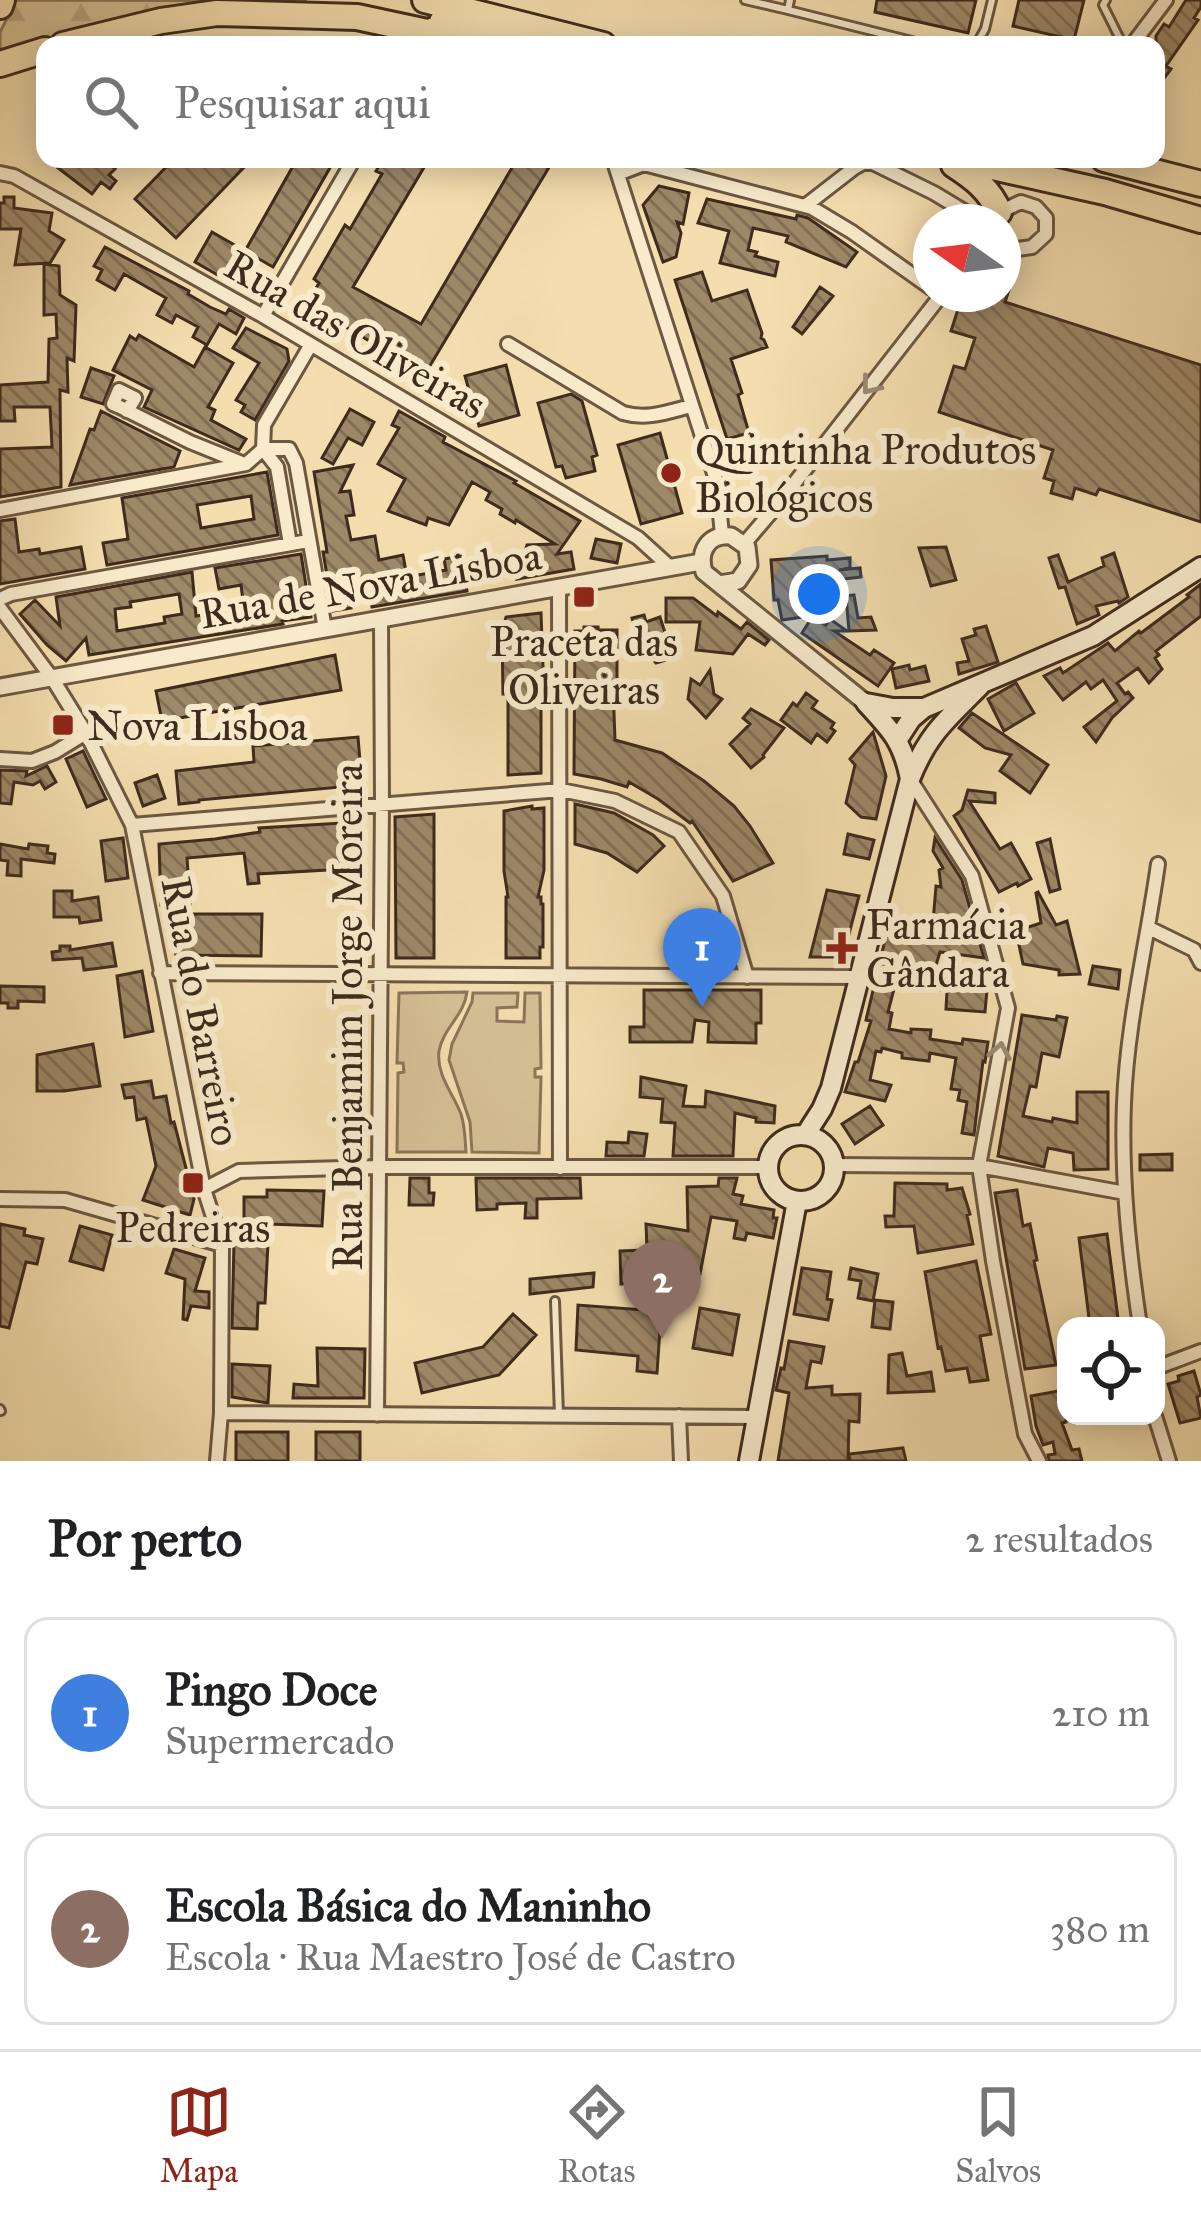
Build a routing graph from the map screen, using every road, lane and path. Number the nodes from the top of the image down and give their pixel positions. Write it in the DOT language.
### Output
graph roads {
  1 [pos="358,0"];
  2 [pos="425,0"];
  3 [pos="745,0"];
  4 [pos="790,0"];
  5 [pos="992,0"];
  6 [pos="1106,0"];
  7 [pos="1166,0"];
  8 [pos="788,10"];
  9 [pos="454,25"];
  10 [pos="99,36"];
  11 [pos="493,36"];
  12 [pos="567,36"];
  13 [pos="892,36"];
  14 [pos="981,36"];
  15 [pos="1122,36"];
  16 [pos="1135,36"];
  17 [pos="36,53"];
  18 [pos="0,64"];
  19 [pos="1165,160"];
  20 [pos="1201,165"];
  21 [pos="349,168"];
  22 [pos="616,168"];
  23 [pos="634,168"];
  24 [pos="659,168"];
  25 [pos="854,168"];
  26 [pos="883,168"];
  27 [pos="958,168"];
  28 [pos="997,168"];
  29 [pos="1042,168"];
  30 [pos="1139,168"];
  31 [pos="0,173"];
  32 [pos="618,174"];
  33 [pos="1201,184"];
  34 [pos="1201,203"];
  35 [pos="959,204"];
  36 [pos="993,204"];
  37 [pos="1018,204"];
  38 [pos="805,206"];
  39 [pos="1201,220"];
  40 [pos="1021,249"];
  41 [pos="913,275"];
  42 [pos="927,312"];
  43 [pos="262,316"];
  44 [pos="508,344"];
  45 [pos="310,346"];
  46 [pos="691,406"];
  47 [pos="127,411"];
  48 [pos="190,442"];
  49 [pos="263,449"];
  50 [pos="246,464"];
  51 [pos="296,464"];
  52 [pos="278,467"];
  53 [pos="195,474"];
  54 [pos="0,510"];
  55 [pos="722,535"];
  56 [pos="308,541"];
  57 [pos="290,544"];
  58 [pos="744,544"];
  59 [pos="701,562"];
  60 [pos="670,567"];
  61 [pos="1201,567"];
  62 [pos="745,574"];
  63 [pos="719,584"];
  64 [pos="559,586"];
  65 [pos="0,604"];
  66 [pos="757,614"];
  67 [pos="381,620"];
  68 [pos="325,629"];
  69 [pos="52,678"];
  70 [pos="980,686"];
  71 [pos="0,687"];
  72 [pos="866,703"];
  73 [pos="924,708"];
  74 [pos="86,733"];
  75 [pos="933,734"];
  76 [pos="898,739"];
  77 [pos="0,759"];
  78 [pos="910,779"];
  79 [pos="561,790"];
  80 [pos="382,803"];
  81 [pos="132,825"];
  82 [pos="1158,863"];
  83 [pos="1149,928"];
  84 [pos="1201,963"];
  85 [pos="160,973"];
  86 [pos="381,974"];
  87 [pos="560,974"];
  88 [pos="747,977"];
  89 [pos="858,977"];
  90 [pos="806,1134"];
  91 [pos="834,1165"];
  92 [pos="979,1166"];
  93 [pos="379,1167"];
  94 [pos="560,1168"];
  95 [pos="768,1168"];
  96 [pos="204,1189"];
  97 [pos="1125,1193"];
  98 [pos="0,1199"];
  99 [pos="797,1201"];
  100 [pos="222,1245"];
  101 [pos="555,1301"];
  102 [pos="1139,1317"];
  103 [pos="1201,1352"];
  104 [pos="1165,1365"];
  105 [pos="220,1413"];
  106 [pos="377,1415"];
  107 [pos="559,1415"];
  108 [pos="679,1416"];
  109 [pos="757,1417"];
  110 [pos="1158,1425"];
  111 [pos="218,1461"];
  112 [pos="681,1461"];
  113 [pos="749,1461"];
  114 [pos="1039,1461"];
  115 [pos="1169,1461"];
  1 -- 9 [label="highway"];
  2 -- 12 [label="highway"];
  3 -- 8 [label="lane"];
  4 -- 8 [label="lane"];
  5 -- 14 [label="lane"];
  6 -- 15 [label="lane"];
  7 -- 16 [label="street"];
  8 -- 13 [label="lane"];
  9 -- 10 [label="highway"];
  9 -- 11 [label="highway"];
  17 -- 18 [label="highway"];
  19 -- 20 [label="highway"];
  21 -- 43 [label="street"];
  22 -- 32 [label="street"];
  23 -- 32 [label="street"];
  24 -- 38 [label="street"];
  25 -- 38 [label="street"];
  26 -- 35 [label="street"];
  27 -- 36 [label="highway"];
  28 -- 39 [label="highway"];
  29 -- 34 [label="highway"];
  30 -- 33 [label="highway"];
  31 -- 43 [label="street, Rua das Oliveiras"];
  32 -- 46 [label="street"];
  37 -- 40 [label="street"];
  38 -- 41 [label="street"];
  42 -- 58 [label="street, one-way"];
  43 -- 45 [label="street, Rua das Oliveiras"];
  44 -- 46 [label="street"];
  45 -- 49 [label="street"];
  45 -- 60 [label="street, Rua das Oliveiras"];
  46 -- 55 [label="street"];
  47 -- 48 [label="street"];
  48 -- 50 [label="street"];
  48 -- 53 [label="street"];
  49 -- 50 [label="street"];
  49 -- 51 [label="street"];
  49 -- 52 [label="street"];
  50 -- 53 [label="street"];
  51 -- 52 [label="street"];
  51 -- 56 [label="street"];
  52 -- 57 [label="street"];
  53 -- 54 [label="street"];
  55 -- 58 [label="street"];
  55 -- 59 [label="street"];
  56 -- 57 [label="street"];
  56 -- 68 [label="street"];
  57 -- 65 [label="street"];
  58 -- 62 [label="street"];
  59 -- 60 [label="street, Rua de Nova Lisboa"];
  59 -- 63 [label="street"];
  60 -- 64 [label="street, Rua de Nova Lisboa"];
  61 -- 70 [label="main road"];
  62 -- 63 [label="street"];
  62 -- 66 [label="street"];
  63 -- 66 [label="street"];
  64 -- 67 [label="street, Rua de Nova Lisboa"];
  64 -- 79 [label="street"];
  65 -- 69 [label="street, Rua do Barreiro"];
  66 -- 72 [label="street"];
  67 -- 68 [label="street, Rua de Nova Lisboa"];
  67 -- 80 [label="street, Rua Benjamim Jorge Moreira"];
  68 -- 69 [label="street, Rua de Nova Lisboa"];
  69 -- 71 [label="street, Rua de Nova Lisboa"];
  69 -- 74 [label="street, Rua do Barreiro"];
  70 -- 73 [label="main road"];
  70 -- 75 [label="main road"];
  72 -- 73 [label="main road"];
  72 -- 76 [label="main road"];
  73 -- 76 [label="main road"];
  74 -- 77 [label="street"];
  74 -- 81 [label="street, Rua do Barreiro"];
  75 -- 76 [label="main road"];
  75 -- 78 [label="main road"];
  76 -- 78 [label="main road"];
  78 -- 89 [label="main road"];
  92 -- 78 [label="street, one-way"];
  79 -- 80 [label="street"];
  79 -- 87 [label="street"];
  79 -- 88 [label="street"];
  80 -- 81 [label="street"];
  80 -- 86 [label="street, Rua Benjamim Jorge Moreira"];
  81 -- 85 [label="street, Rua do Barreiro"];
  82 -- 83 [label="street"];
  83 -- 84 [label="street"];
  83 -- 97 [label="street"];
  85 -- 86 [label="street"];
  85 -- 96 [label="street, Rua do Barreiro"];
  86 -- 87 [label="street"];
  86 -- 93 [label="street, Rua Benjamim Jorge Moreira"];
  87 -- 88 [label="street"];
  87 -- 94 [label="street"];
  88 -- 89 [label="street"];
  89 -- 90 [label="main road"];
  90 -- 91 [label="main road"];
  90 -- 95 [label="main road"];
  91 -- 92 [label="street"];
  91 -- 99 [label="main road"];
  92 -- 97 [label="street"];
  92 -- 114 [label="street"];
  93 -- 94 [label="street"];
  93 -- 96 [label="street"];
  93 -- 106 [label="street, Rua Benjamim Jorge Moreira"];
  94 -- 95 [label="street"];
  95 -- 99 [label="main road"];
  96 -- 100 [label="street, Rua do Barreiro"];
  97 -- 102 [label="street"];
  98 -- 100 [label="street"];
  99 -- 109 [label="main road"];
  100 -- 105 [label="street, Rua do Barreiro"];
  101 -- 107 [label="lane"];
  103 -- 104 [label="street"];
  105 -- 106 [label="street"];
  105 -- 111 [label="street, Rua do Barreiro"];
  106 -- 107 [label="street"];
  107 -- 108 [label="street"];
  108 -- 109 [label="street"];
  108 -- 112 [label="street"];
  109 -- 113 [label="main road"];
  110 -- 115 [label="street"];
}
